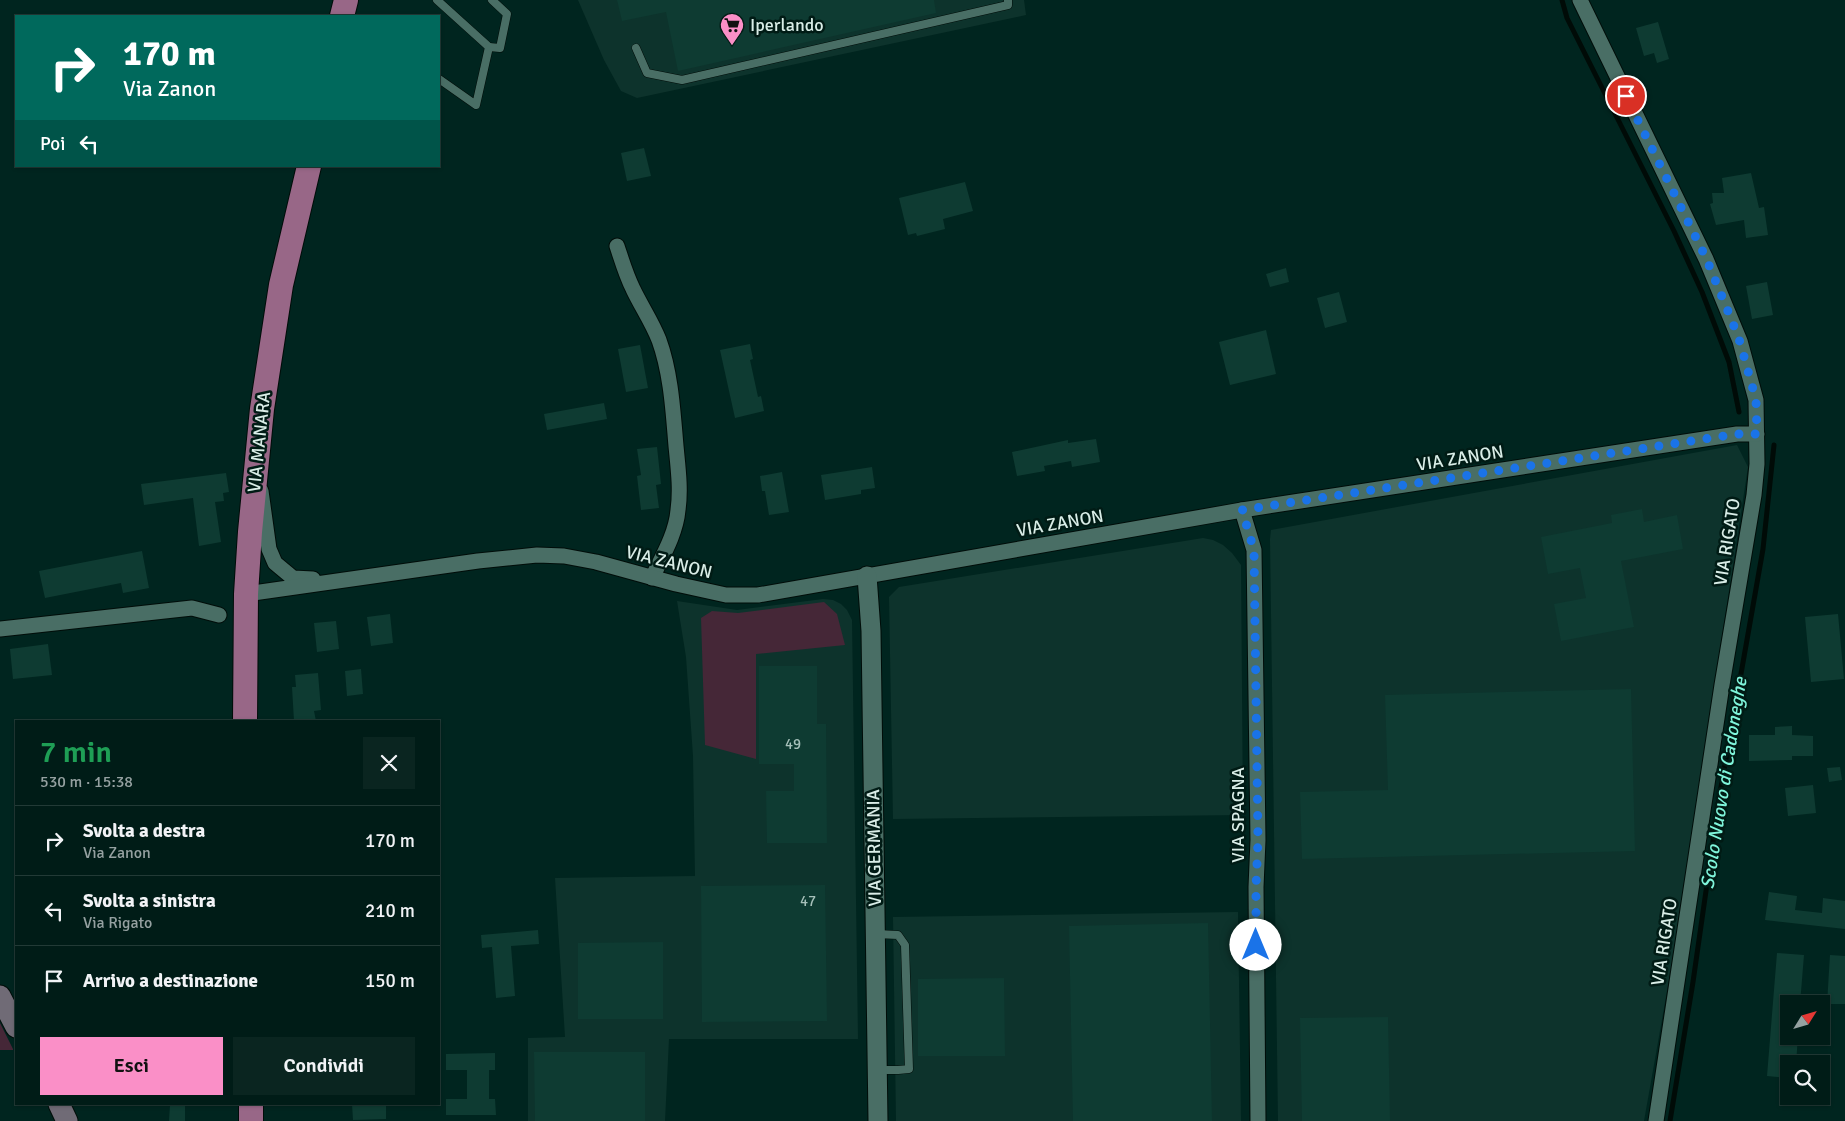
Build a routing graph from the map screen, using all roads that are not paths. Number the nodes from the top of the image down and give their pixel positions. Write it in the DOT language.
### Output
graph roads {
  1 [pos="346,0"];
  2 [pos="436,0"];
  3 [pos="492,0"];
  4 [pos="1008,0"];
  5 [pos="1580,0"];
  6 [pos="342,15"];
  7 [pos="489,47"];
  8 [pos="636,48"];
  9 [pos="440,80"];
  10 [pos="308,167"];
  11 [pos="618,246"];
  12 [pos="1757,434"];
  13 [pos="256,462"];
  14 [pos="1242,510"];
  15 [pos="867,576"];
  16 [pos="372,578"];
  17 [pos="652,578"];
  18 [pos="246,594"];
  19 [pos="219,615"];
  20 [pos="0,629"];
  21 [pos="245,720"];
  22 [pos="876,934"];
  23 [pos="0,996"];
  24 [pos="15,1025"];
  25 [pos="878,1070"];
  26 [pos="59,1105"];
  27 [pos="251,1105"];
  28 [pos="67,1121"];
  29 [pos="251,1121"];
  30 [pos="878,1121"];
  31 [pos="1258,1121"];
  32 [pos="1656,1121"];
  1 -- 6 [label="main road"];
  2 -- 7 [label="lane"];
  3 -- 7 [label="lane"];
  4 -- 8 [label="lane"];
  5 -- 12 [label="street, VIA RIGATO"];
  7 -- 9 [label="lane"];
  10 -- 13 [label="main road, VIA MANARA"];
  11 -- 17 [label="street"];
  12 -- 14 [label="street, VIA ZANON"];
  12 -- 32 [label="street, VIA RIGATO"];
  13 -- 16 [label="street, VIA ZANON"];
  13 -- 18 [label="main road, VIA MANARA"];
  14 -- 15 [label="street, VIA ZANON"];
  14 -- 31 [label="street, VIA SPAGNA"];
  15 -- 17 [label="street, VIA ZANON"];
  15 -- 22 [label="street, VIA GERMANIA"];
  16 -- 17 [label="street, VIA ZANON"];
  16 -- 18 [label="street, VIA ZANON"];
  18 -- 21 [label="main road, VIA MANARA"];
  19 -- 20 [label="street"];
  22 -- 25 [label="street, VIA GERMANIA"];
  22 -- 25 [label="lane"];
  23 -- 24 [label="main road"];
  25 -- 30 [label="street, VIA GERMANIA"];
  26 -- 28 [label="main road"];
  27 -- 29 [label="main road"];
}
